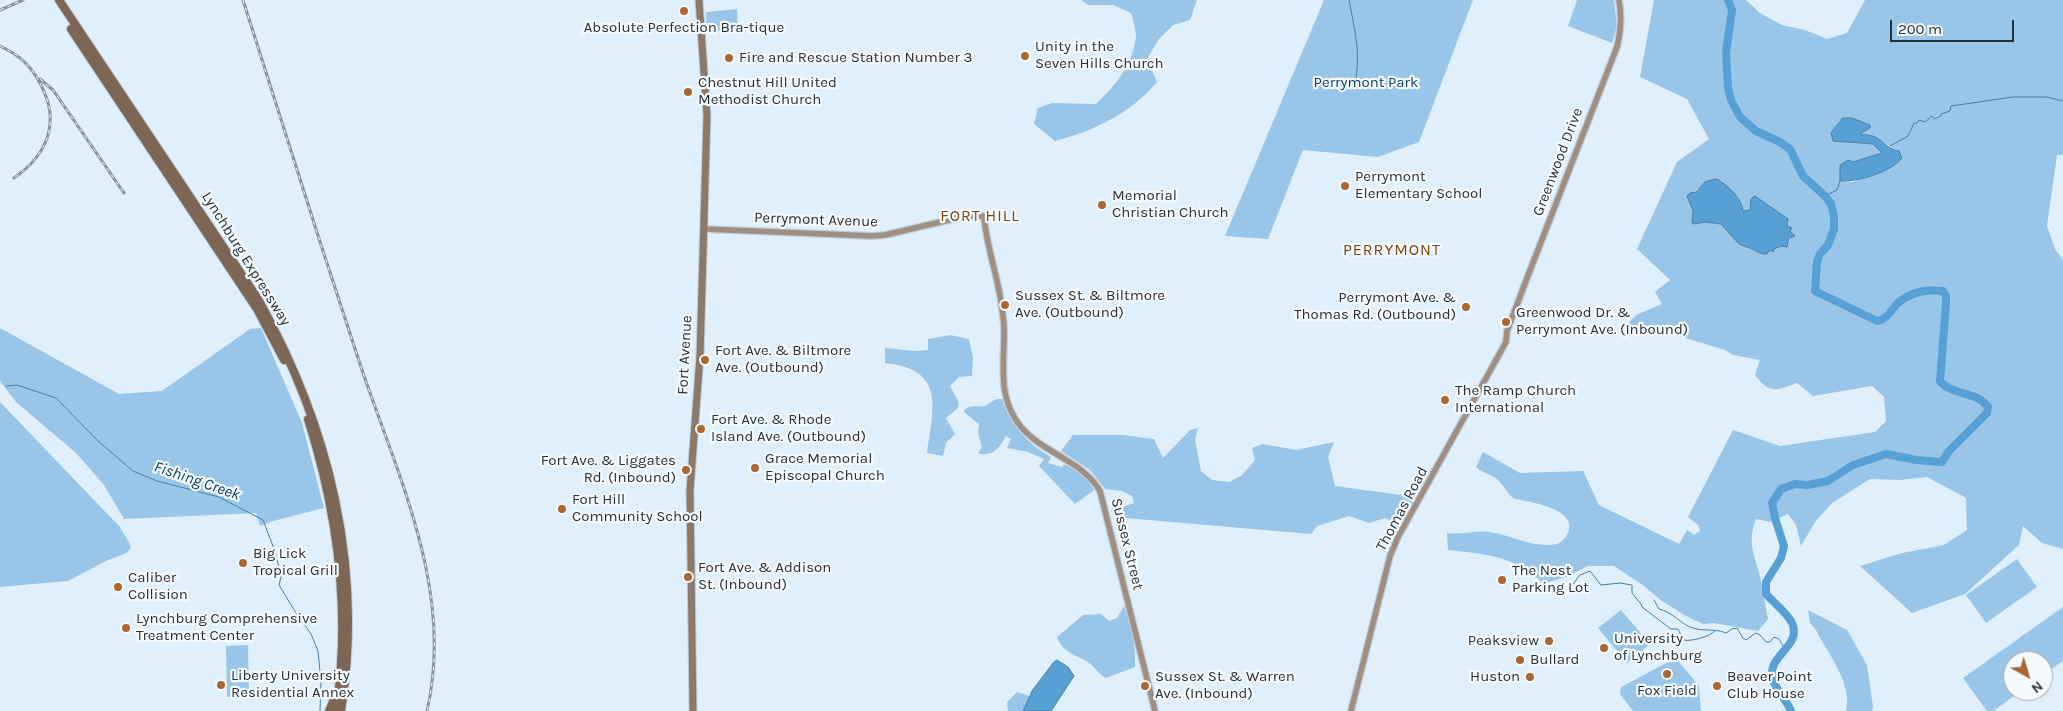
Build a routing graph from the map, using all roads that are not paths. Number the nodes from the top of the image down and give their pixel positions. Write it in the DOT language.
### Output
graph roads {
  1 [pos="53,0"];
  2 [pos="58,0"];
  3 [pos="699,0"];
  4 [pos="1619,0"];
  5 [pos="984,216"];
  6 [pos="705,229"];
  7 [pos="1507,331"];
  8 [pos="340,680"];
  9 [pos="329,711"];
  10 [pos="336,711"];
  11 [pos="342,711"];
  12 [pos="693,711"];
  13 [pos="1155,711"];
  14 [pos="1351,711"];
  1 -- 8 [label="highway, Lynchburg Expressway"];
  2 -- 11 [label="highway, Lynchburg Expressway"];
  3 -- 6 [label="main road, Fort Avenue"];
  4 -- 7 [label="street, Greenwood Drive"];
  5 -- 6 [label="street, Perrymont Avenue"];
  5 -- 13 [label="street, Sussex Street"];
  6 -- 12 [label="main road, Fort Avenue"];
  7 -- 14 [label="street, Thomas Road"];
  8 -- 9 [label="highway"];
  8 -- 10 [label="highway, Lynchburg Expressway"];
}
